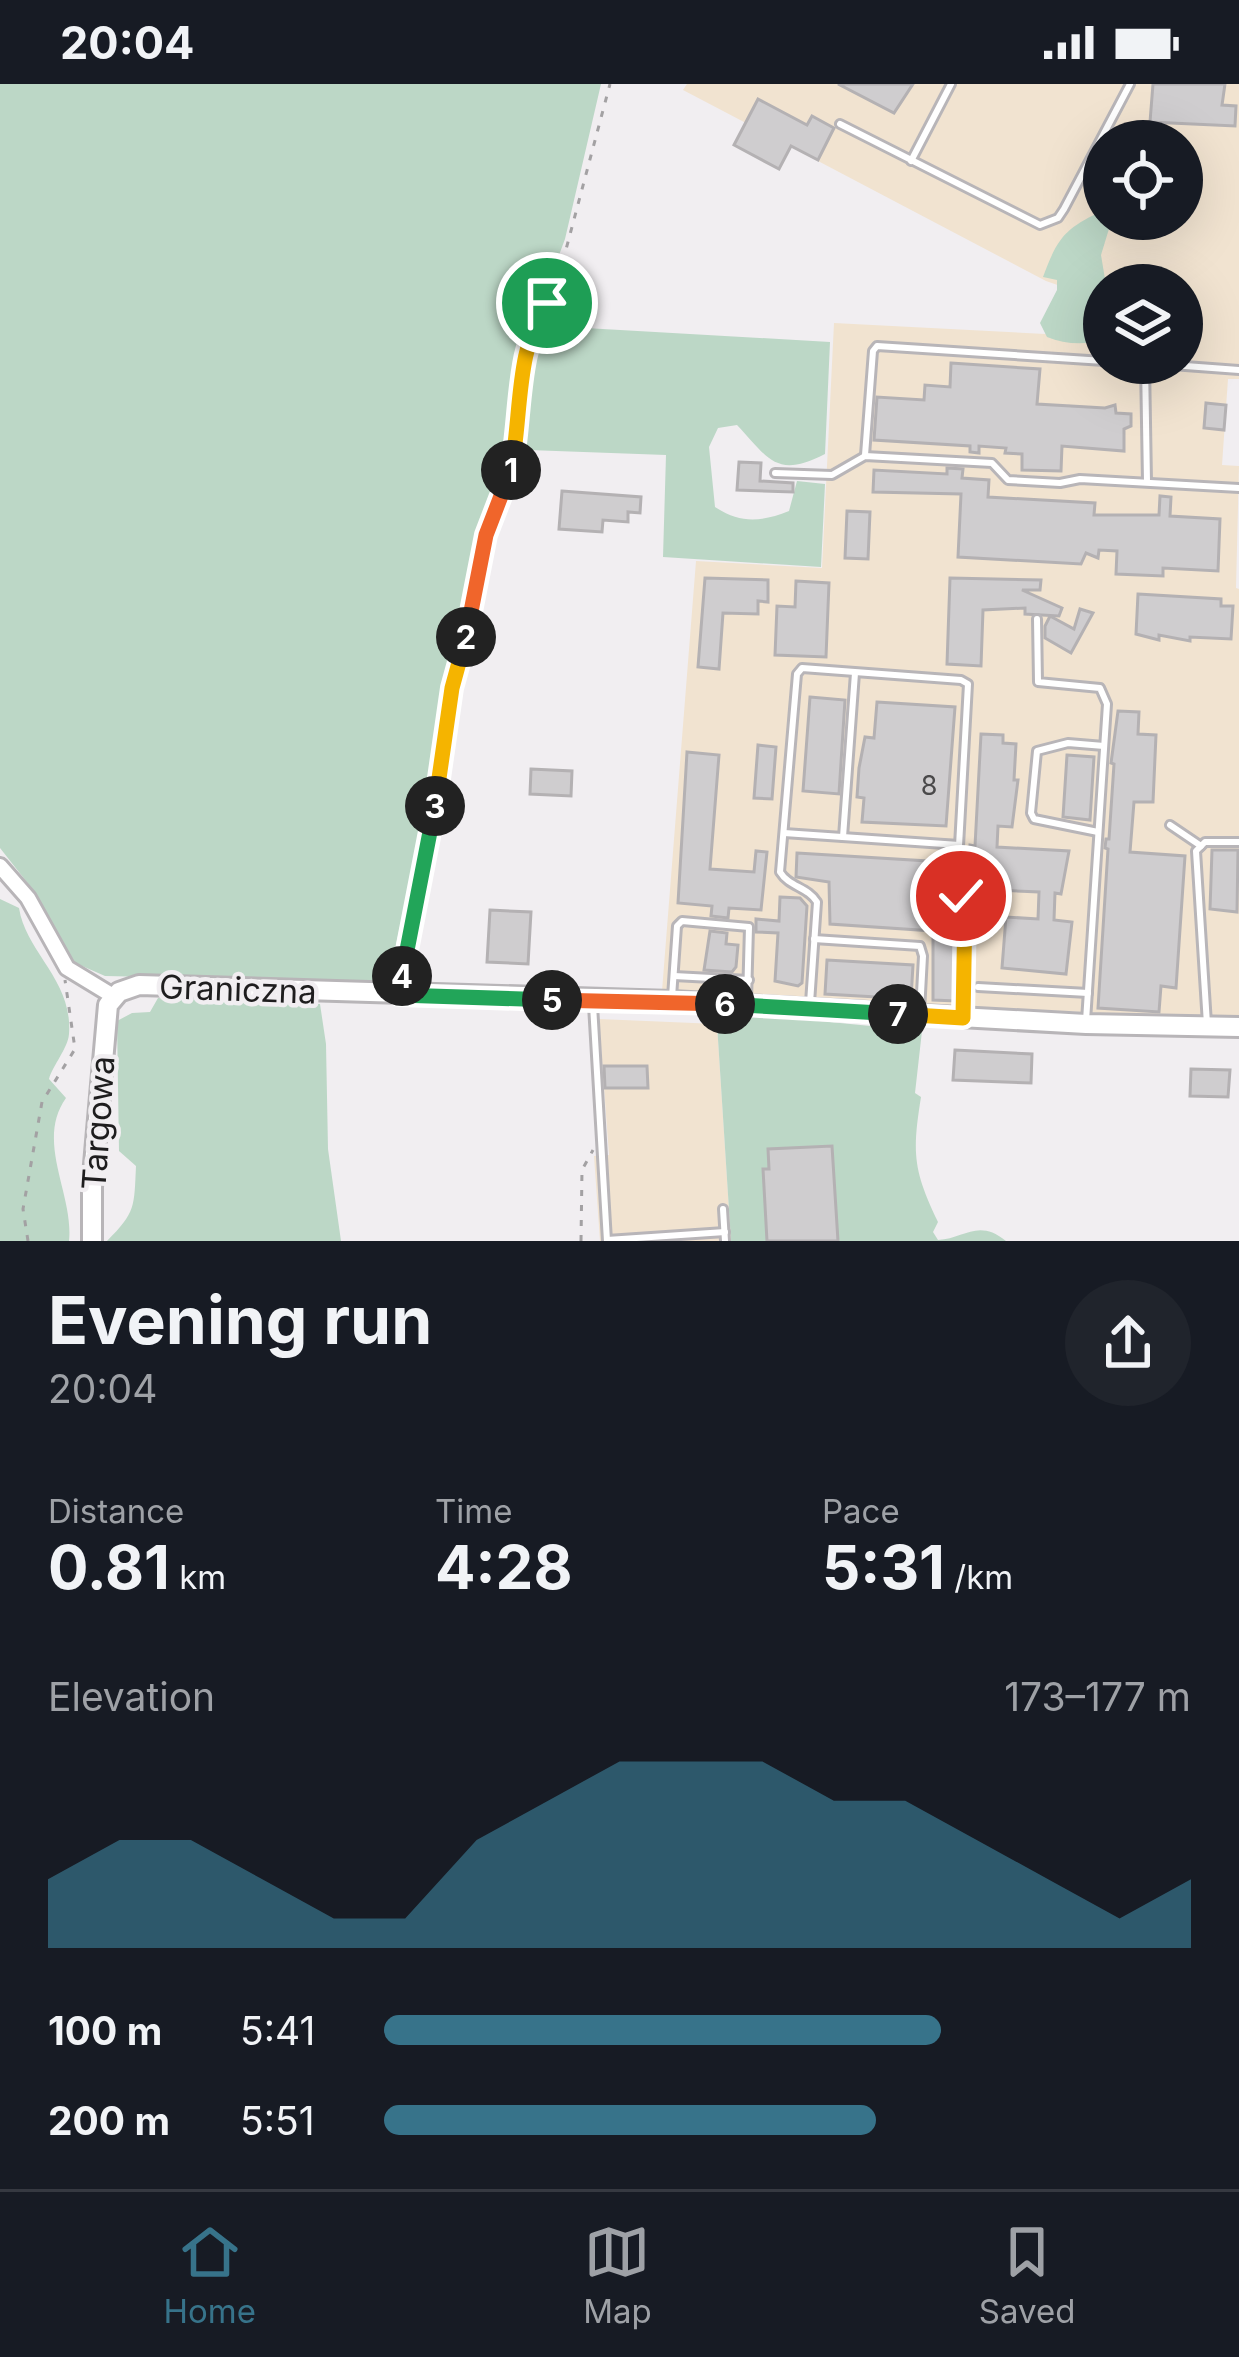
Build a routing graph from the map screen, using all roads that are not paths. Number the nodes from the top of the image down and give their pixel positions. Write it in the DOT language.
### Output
graph roads {
  1 [pos="950,84"];
  2 [pos="1130,84"];
  3 [pos="840,124"];
  4 [pos="911,161"];
  5 [pos="1083,360"];
  6 [pos="1203,367"];
  7 [pos="1239,370"];
  8 [pos="1142,384"];
  9 [pos="865,457"];
  10 [pos="775,472"];
  11 [pos="1147,482"];
  12 [pos="1239,488"];
  13 [pos="1037,619"];
  14 [pos="855,672"];
  15 [pos="1104,746"];
  16 [pos="1170,825"];
  17 [pos="1098,832"];
  18 [pos="784,833"];
  19 [pos="843,837"];
  20 [pos="1239,842"];
  21 [pos="959,845"];
  22 [pos="1201,846"];
  23 [pos="0,866"];
  24 [pos="814,939"];
  25 [pos="674,976"];
  26 [pos="748,980"];
  27 [pos="978,988"];
  28 [pos="1088,994"];
  29 [pos="110,1001"];
  30 [pos="671,1001"];
  31 [pos="592,1002"];
  32 [pos="747,1005"];
  33 [pos="810,1009"];
  34 [pos="920,1015"];
  35 [pos="963,1018"];
  36 [pos="1086,1024"];
  37 [pos="1207,1028"];
  38 [pos="1239,1028"];
  39 [pos="723,1209"];
  40 [pos="725,1237"];
  41 [pos="92,1241"];
  42 [pos="607,1241"];
  1 -- 4 [label="lane"];
  2 -- 4 [label="lane"];
  3 -- 4 [label="lane"];
  5 -- 9 [label="lane"];
  6 -- 7 [label="lane"];
  8 -- 11 [label="lane"];
  9 -- 10 [label="lane"];
  9 -- 11 [label="lane"];
  11 -- 12 [label="lane"];
  13 -- 15 [label="lane"];
  14 -- 18 [label="lane"];
  14 -- 19 [label="lane"];
  14 -- 21 [label="lane"];
  15 -- 17 [label="lane"];
  15 -- 17 [label="lane"];
  16 -- 22 [label="lane"];
  17 -- 28 [label="lane"];
  18 -- 19 [label="lane"];
  18 -- 24 [label="lane"];
  19 -- 21 [label="lane"];
  20 -- 22 [label="lane"];
  21 -- 35 [label="lane"];
  22 -- 37 [label="lane"];
  23 -- 29 [label="street"];
  24 -- 33 [label="lane"];
  24 -- 34 [label="lane"];
  25 -- 26 [label="lane"];
  25 -- 26 [label="lane"];
  25 -- 30 [label="lane"];
  26 -- 32 [label="lane"];
  27 -- 28 [label="lane"];
  28 -- 36 [label="lane"];
  29 -- 31 [label="street, Graniczna"];
  29 -- 41 [label="street, Targowa"];
  30 -- 31 [label="street, Graniczna"];
  30 -- 32 [label="street, Graniczna"];
  31 -- 42 [label="lane"];
  32 -- 33 [label="street, Graniczna"];
  33 -- 34 [label="street, Graniczna"];
  34 -- 35 [label="street, Graniczna"];
  35 -- 36 [label="street, Graniczna"];
  36 -- 37 [label="street, Graniczna"];
  37 -- 38 [label="street, Graniczna"];
  39 -- 40 [label="lane"];
  40 -- 42 [label="lane"];
}
